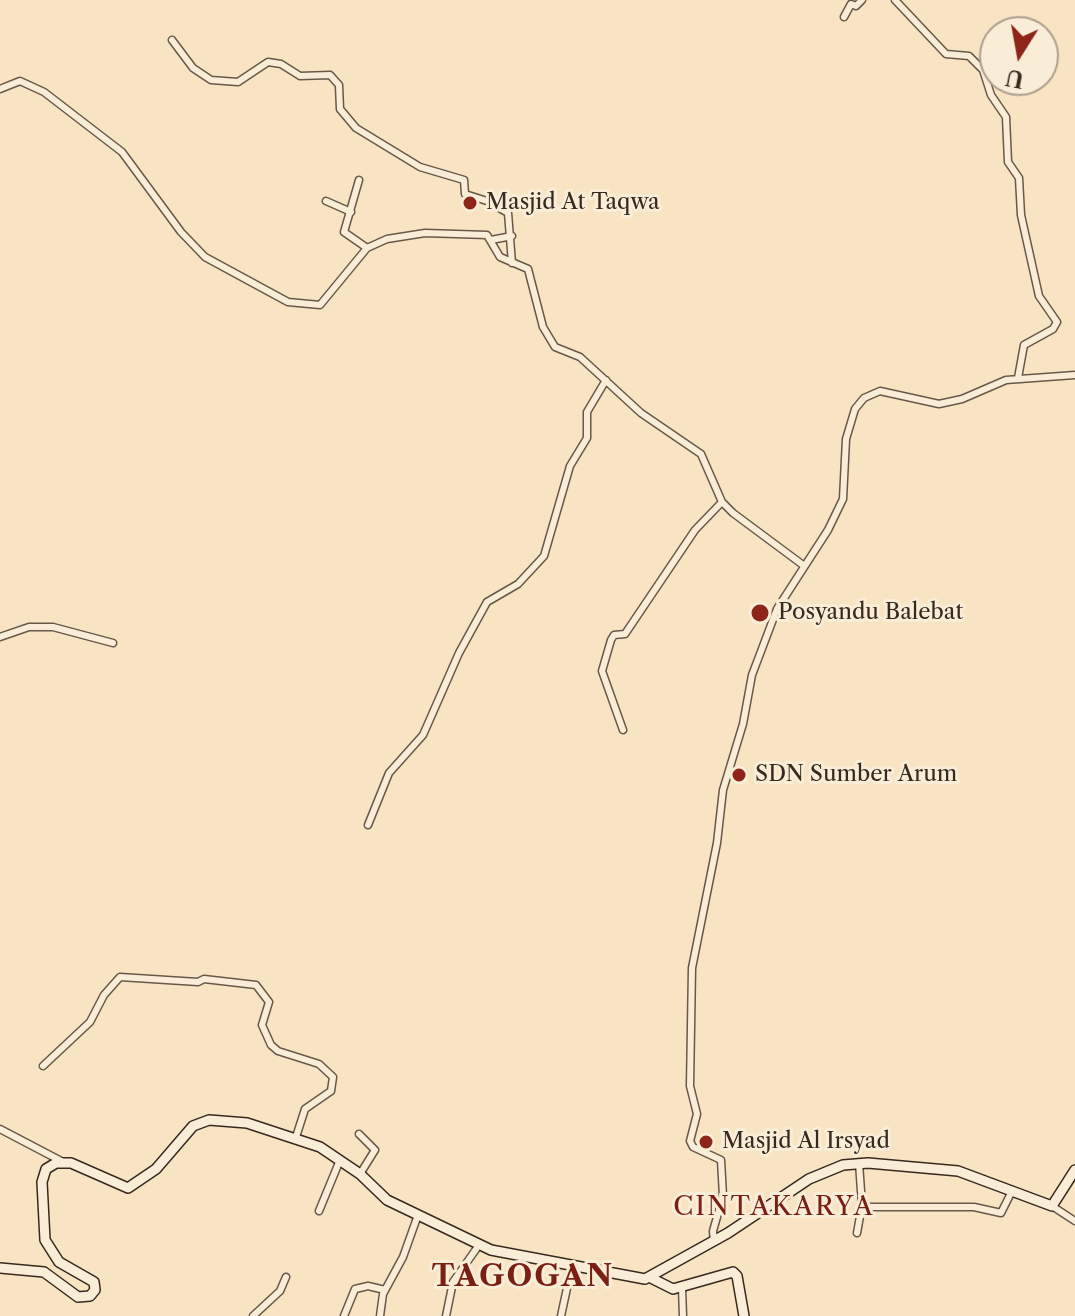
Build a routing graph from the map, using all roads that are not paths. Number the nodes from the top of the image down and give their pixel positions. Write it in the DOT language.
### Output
graph roads {
  1 [pos="862,0"];
  2 [pos="895,0"];
  3 [pos="844,17"];
  4 [pos="172,40"];
  5 [pos="0,89"];
  6 [pos="359,180"];
  7 [pos="326,201"];
  8 [pos="351,212"];
  9 [pos="512,236"];
  10 [pos="491,240"];
  11 [pos="367,248"];
  12 [pos="512,263"];
  13 [pos="1075,375"];
  14 [pos="1018,378"];
  15 [pos="606,380"];
  16 [pos="722,502"];
  17 [pos="803,565"];
  18 [pos="0,637"];
  19 [pos="113,643"];
  20 [pos="623,730"];
  21 [pos="368,825"];
  22 [pos="43,1066"];
  23 [pos="0,1129"];
  24 [pos="359,1134"];
  25 [pos="296,1137"];
  26 [pos="340,1160"];
  27 [pos="63,1162"];
  28 [pos="859,1163"];
  29 [pos="1075,1170"];
  30 [pos="360,1174"];
  31 [pos="1012,1191"];
  32 [pos="1052,1206"];
  33 [pos="862,1207"];
  34 [pos="319,1211"];
  35 [pos="418,1215"];
  36 [pos="1075,1221"];
  37 [pos="857,1233"];
  38 [pos="714,1242"];
  39 [pos="479,1245"];
  40 [pos="572,1263"];
  41 [pos="0,1268"];
  42 [pos="286,1277"];
  43 [pos="651,1278"];
  44 [pos="682,1288"];
  45 [pos="385,1290"];
  46 [pos="253,1316"];
  47 [pos="344,1316"];
  48 [pos="380,1316"];
  49 [pos="446,1316"];
  50 [pos="561,1316"];
  51 [pos="683,1316"];
  52 [pos="744,1316"];
  1 -- 3 [label="street"];
  2 -- 14 [label="street"];
  4 -- 9 [label="street"];
  5 -- 11 [label="street"];
  6 -- 8 [label="street"];
  7 -- 8 [label="street"];
  8 -- 11 [label="street"];
  9 -- 10 [label="street"];
  9 -- 12 [label="street"];
  10 -- 11 [label="street"];
  10 -- 12 [label="street"];
  12 -- 15 [label="street"];
  13 -- 14 [label="street"];
  14 -- 17 [label="street"];
  15 -- 16 [label="street"];
  15 -- 21 [label="street"];
  16 -- 17 [label="street"];
  16 -- 20 [label="street"];
  17 -- 38 [label="street"];
  18 -- 19 [label="street"];
  22 -- 25 [label="street"];
  23 -- 27 [label="street"];
  24 -- 30 [label="street"];
  25 -- 26 [label="main road"];
  25 -- 27 [label="main road"];
  26 -- 30 [label="main road"];
  26 -- 34 [label="street"];
  27 -- 41 [label="main road"];
  28 -- 31 [label="main road"];
  28 -- 33 [label="street"];
  28 -- 38 [label="main road"];
  29 -- 32 [label="main road"];
  30 -- 35 [label="main road"];
  31 -- 32 [label="main road"];
  31 -- 33 [label="street"];
  32 -- 36 [label="street"];
  33 -- 37 [label="street"];
  35 -- 39 [label="main road"];
  35 -- 45 [label="street"];
  38 -- 43 [label="main road"];
  39 -- 40 [label="main road"];
  39 -- 49 [label="street"];
  40 -- 43 [label="main road"];
  40 -- 50 [label="street"];
  42 -- 46 [label="street"];
  43 -- 44 [label="main road"];
  44 -- 51 [label="street"];
  44 -- 52 [label="main road"];
  45 -- 47 [label="street"];
  45 -- 48 [label="street"];
}
